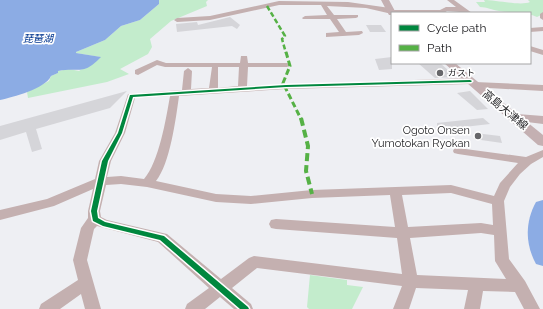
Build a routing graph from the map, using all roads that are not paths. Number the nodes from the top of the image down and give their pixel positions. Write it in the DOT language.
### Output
graph roads {
  1 [pos="354,0"];
  2 [pos="385,0"];
  3 [pos="450,0"];
  4 [pos="318,2"];
  5 [pos="367,6"];
  6 [pos="462,9"];
  7 [pos="391,12"];
  8 [pos="467,12"];
  9 [pos="543,14"];
  10 [pos="356,16"];
  11 [pos="332,17"];
  12 [pos="305,18"];
  13 [pos="543,18"];
  14 [pos="177,20"];
  15 [pos="531,30"];
  16 [pos="543,30"];
  17 [pos="359,33"];
  18 [pos="344,34"];
  19 [pos="329,35"];
  20 [pos="531,48"];
  21 [pos="543,53"];
  22 [pos="168,56"];
  23 [pos="157,62"];
  24 [pos="244,62"];
  25 [pos="450,64"];
  26 [pos="287,65"];
  27 [pos="215,69"];
  28 [pos="188,71"];
  29 [pos="138,72"];
  30 [pos="473,83"];
  31 [pos="242,88"];
  32 [pos="543,88"];
  33 [pos="213,90"];
  34 [pos="181,92"];
  35 [pos="512,117"];
  36 [pos="543,120"];
  37 [pos="543,142"];
  38 [pos="458,151"];
  39 [pos="543,153"];
  40 [pos="527,161"];
  41 [pos="99,182"];
  42 [pos="147,183"];
  43 [pos="394,191"];
  44 [pos="498,201"];
  45 [pos="0,214"];
  46 [pos="95,219"];
  47 [pos="276,224"];
  48 [pos="499,230"];
  49 [pos="402,233"];
  50 [pos="411,281"];
  51 [pos="86,283"];
  52 [pos="478,284"];
  53 [pos="520,286"];
  54 [pos="220,288"];
  55 [pos="47,309"];
  56 [pos="93,309"];
  57 [pos="193,309"];
  58 [pos="245,309"];
  59 [pos="400,309"];
  60 [pos="472,309"];
  61 [pos="532,309"];
  1 -- 5 [label="street"];
  2 -- 7 [label="main road"];
  3 -- 6 [label="street"];
  4 -- 5 [label="street"];
  4 -- 11 [label="street"];
  4 -- 14 [label="street"];
  5 -- 7 [label="street"];
  6 -- 7 [label="street"];
  6 -- 8 [label="street"];
  9 -- 13 [label="street"];
  10 -- 11 [label="street"];
  11 -- 12 [label="street"];
  11 -- 18 [label="street"];
  15 -- 16 [label="street"];
  17 -- 18 [label="street"];
  18 -- 19 [label="street"];
  20 -- 21 [label="street"];
  22 -- 23 [label="street"];
  23 -- 24 [label="street"];
  23 -- 29 [label="street"];
  24 -- 26 [label="street"];
  24 -- 31 [label="street"];
  25 -- 30 [label="main road, 高島大津線"];
  27 -- 33 [label="street"];
  28 -- 34 [label="street"];
  30 -- 31 [label="street"];
  30 -- 32 [label="street"];
  30 -- 35 [label="main road, 高島大津線"];
  31 -- 33 [label="street"];
  33 -- 34 [label="street"];
  34 -- 41 [label="street"];
  34 -- 42 [label="street"];
  35 -- 36 [label="main road"];
  35 -- 37 [label="main road, 高島大津線"];
  38 -- 40 [label="street"];
  39 -- 40 [label="street"];
  40 -- 44 [label="street"];
  41 -- 42 [label="street"];
  41 -- 45 [label="street"];
  41 -- 46 [label="street"];
  42 -- 43 [label="street"];
  43 -- 44 [label="street"];
  43 -- 49 [label="street"];
  44 -- 48 [label="street"];
  46 -- 51 [label="street"];
  46 -- 54 [label="street"];
  47 -- 49 [label="street"];
  48 -- 49 [label="street"];
  48 -- 53 [label="street"];
  49 -- 50 [label="street"];
  50 -- 52 [label="street"];
  50 -- 54 [label="street"];
  50 -- 59 [label="street"];
  51 -- 55 [label="street"];
  51 -- 56 [label="street"];
  52 -- 53 [label="street"];
  52 -- 60 [label="street"];
  53 -- 61 [label="street"];
  54 -- 57 [label="street"];
  54 -- 58 [label="street"];
}
